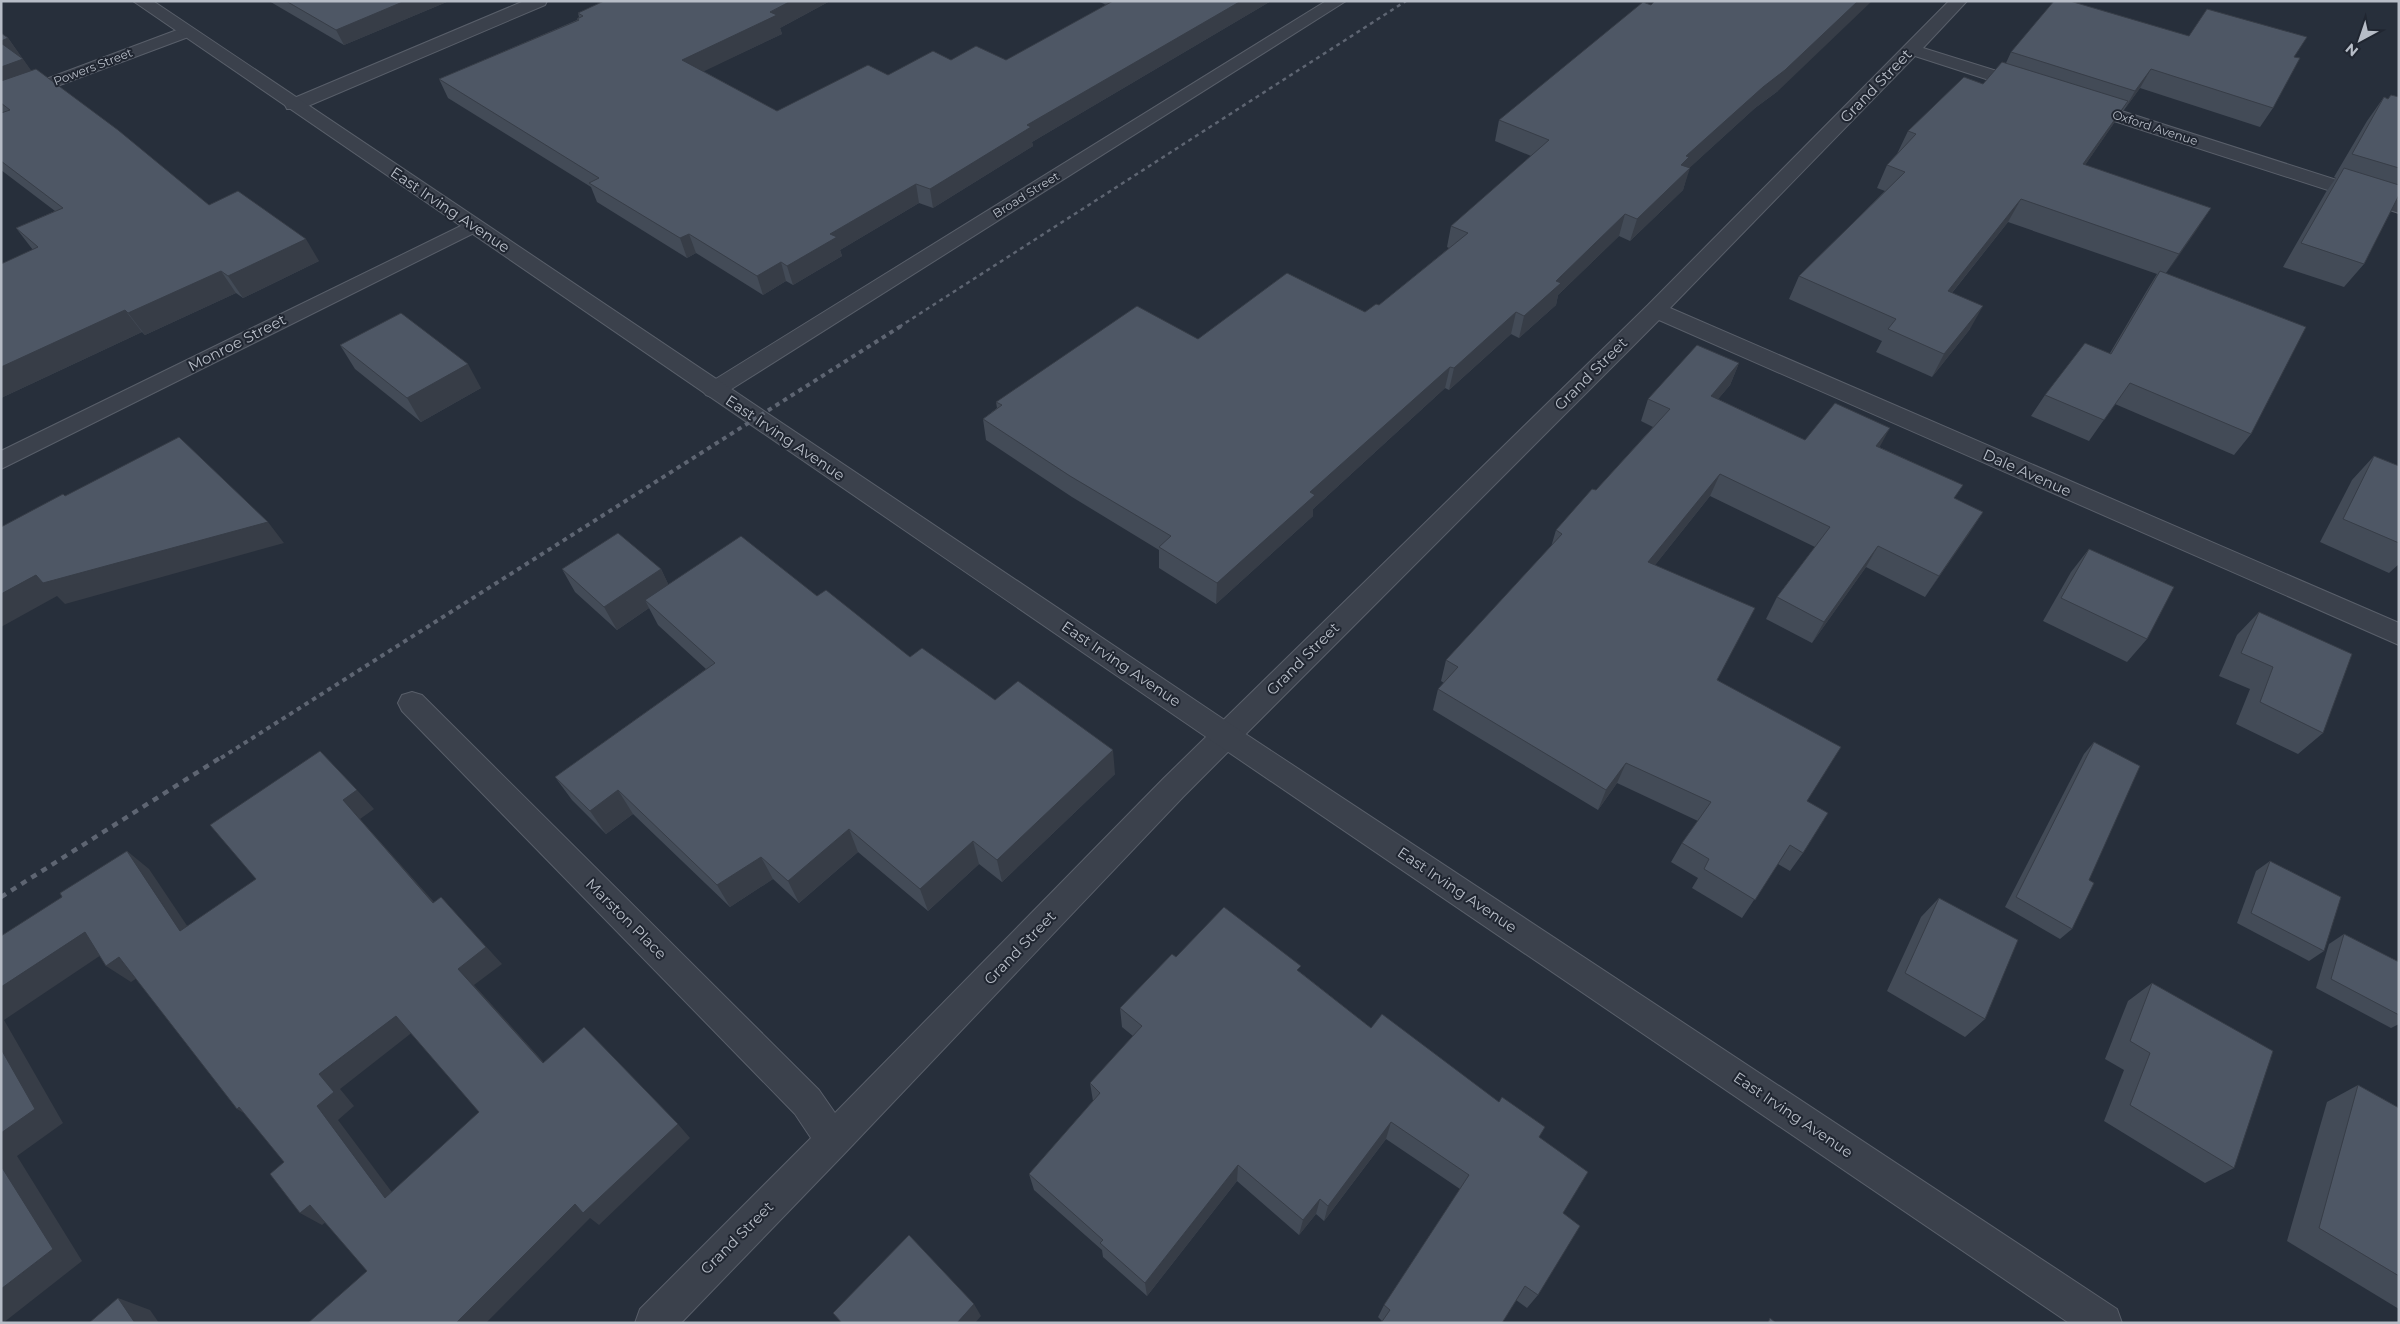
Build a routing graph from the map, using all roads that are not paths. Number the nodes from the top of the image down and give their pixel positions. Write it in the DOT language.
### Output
graph roads {
  1 [pos="141,1"];
  2 [pos="539,1"];
  3 [pos="1338,1"];
  4 [pos="1959,1"];
  5 [pos="185,32"];
  6 [pos="1912,50"];
  7 [pos="2043,92"];
  8 [pos="2071,101"];
  9 [pos="1,102"];
  10 [pos="294,105"];
  11 [pos="2399,207"];
  12 [pos="473,226"];
  13 [pos="1656,310"];
  14 [pos="714,390"];
  15 [pos="1,461"];
  16 [pos="2399,635"];
  17 [pos="412,703"];
  18 [pos="1225,735"];
  19 [pos="833,1141"];
  20 [pos="654,1323"];
  21 [pos="2103,1323"];
  1 -- 5 [label="street, East Irving Avenue"];
  2 -- 10 [label="street"];
  3 -- 14 [label="street, Broad Street"];
  4 -- 6 [label="street, Grand Street"];
  5 -- 9 [label="street, Powers Street"];
  5 -- 10 [label="street, East Irving Avenue"];
  6 -- 7 [label="street"];
  6 -- 13 [label="street, Grand Street"];
  8 -- 11 [label="street, Oxford Avenue"];
  10 -- 12 [label="street, East Irving Avenue"];
  12 -- 14 [label="street, East Irving Avenue"];
  12 -- 15 [label="street, Monroe Street"];
  13 -- 16 [label="street, Dale Avenue"];
  13 -- 18 [label="street, Grand Street"];
  14 -- 18 [label="street, East Irving Avenue"];
  17 -- 19 [label="street, Marston Place"];
  18 -- 19 [label="street, Grand Street"];
  18 -- 21 [label="street, East Irving Avenue"];
  19 -- 20 [label="street, Grand Street"];
}
